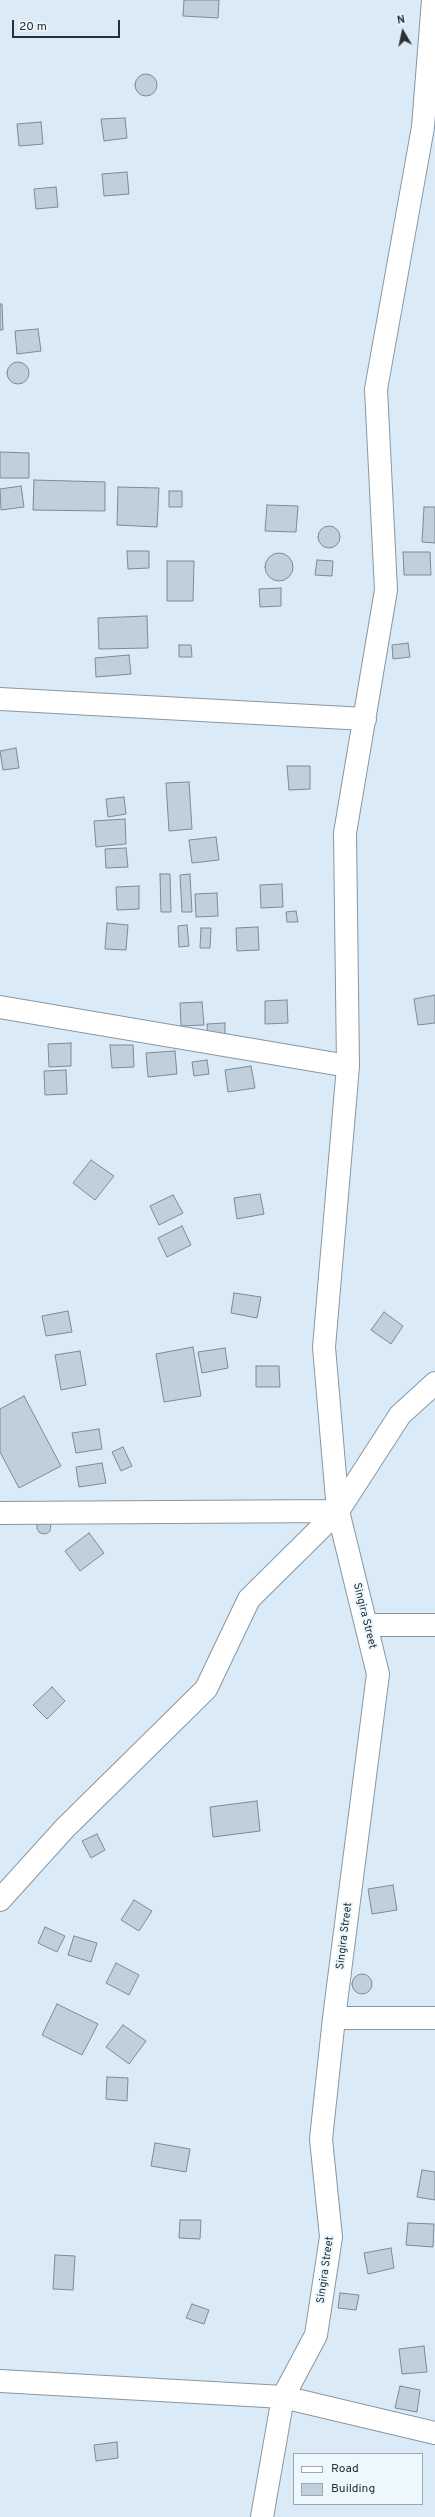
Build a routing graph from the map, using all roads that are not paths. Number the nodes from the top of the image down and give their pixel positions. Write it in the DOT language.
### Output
graph roads {
  1 [pos="433,0"];
  2 [pos="0,699"];
  3 [pos="365,719"];
  4 [pos="0,1007"];
  5 [pos="348,1066"];
  6 [pos="435,1383"];
  7 [pos="338,1511"];
  8 [pos="0,1513"];
  9 [pos="366,1625"];
  10 [pos="435,1625"];
  11 [pos="0,1900"];
  12 [pos="334,2018"];
  13 [pos="435,2018"];
  14 [pos="0,2381"];
  15 [pos="283,2397"];
  16 [pos="435,2433"];
  17 [pos="262,2517"];
  1 -- 3 [label="street, Singira Street"];
  2 -- 3 [label="street"];
  3 -- 5 [label="street, Singira Street"];
  4 -- 5 [label="street"];
  5 -- 7 [label="street, Singira Street"];
  6 -- 7 [label="street"];
  7 -- 8 [label="street"];
  7 -- 9 [label="street, Singira Street"];
  7 -- 11 [label="street"];
  9 -- 10 [label="street"];
  9 -- 12 [label="street, Singira Street"];
  12 -- 13 [label="street"];
  12 -- 15 [label="street, Singira Street"];
  14 -- 15 [label="street"];
  15 -- 16 [label="street"];
  15 -- 17 [label="street, Singira Street"];
}
